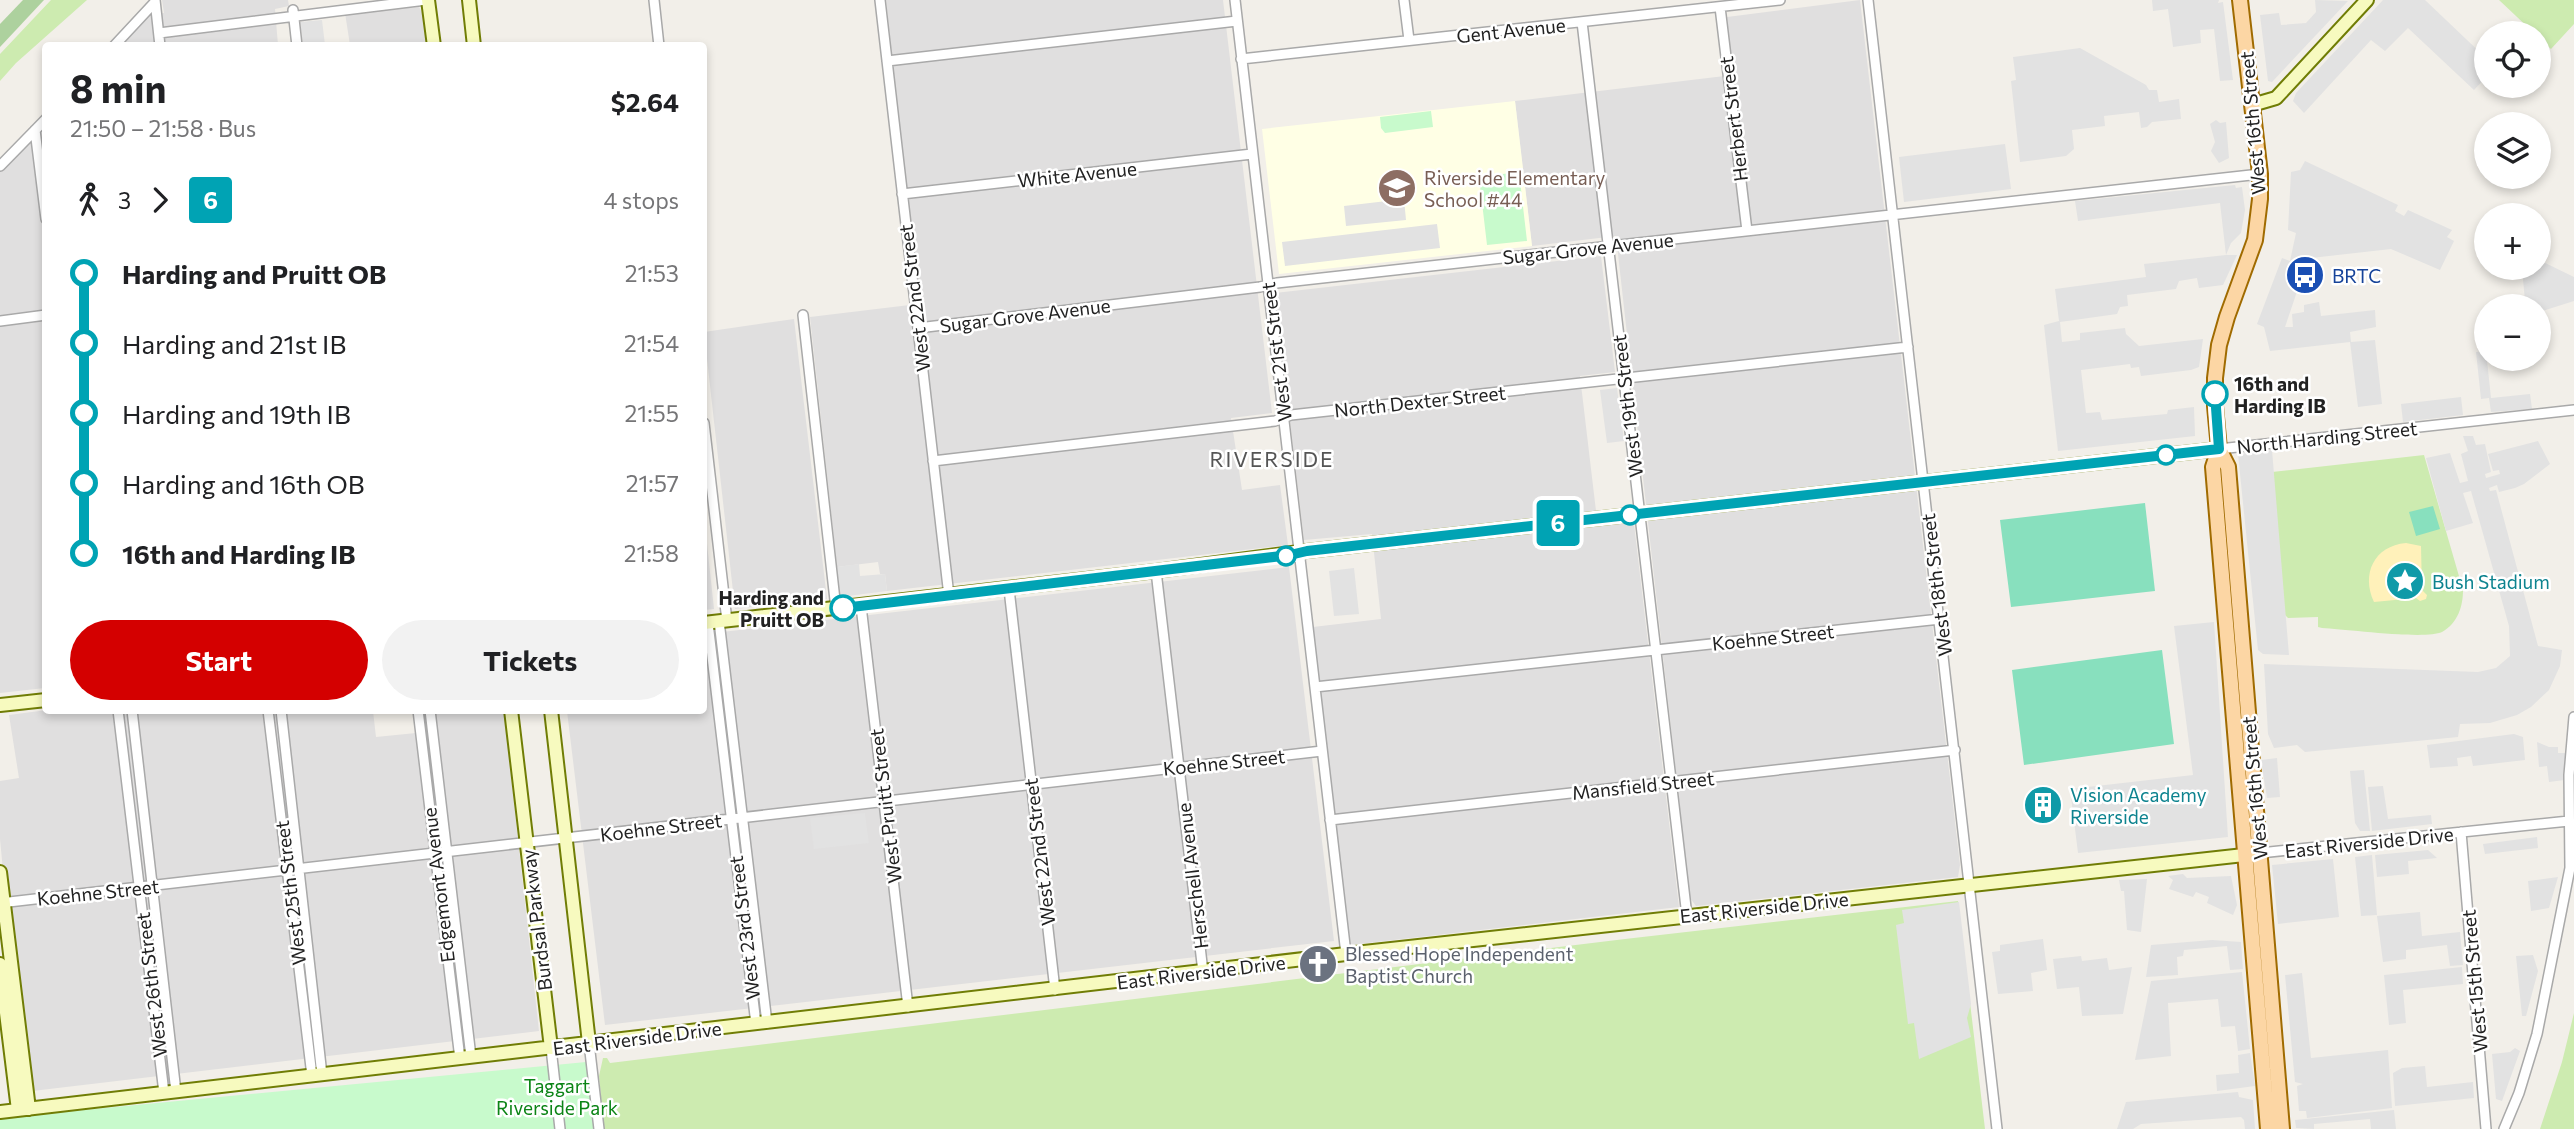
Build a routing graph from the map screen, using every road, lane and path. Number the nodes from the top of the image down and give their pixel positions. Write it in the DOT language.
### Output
graph roads {
  1 [pos="427,0"];
  2 [pos="469,0"];
  3 [pos="654,0"];
  4 [pos="880,0"];
  5 [pos="1235,0"];
  6 [pos="1404,0"];
  7 [pos="1780,0"];
  8 [pos="1868,0"];
  9 [pos="2240,0"];
  10 [pos="2367,0"];
  11 [pos="155,1"];
  12 [pos="1720,7"];
  13 [pos="294,13"];
  14 [pos="1237,21"];
  15 [pos="1582,22"];
  16 [pos="159,33"];
  17 [pos="1409,40"];
  18 [pos="118,42"];
  19 [pos="160,42"];
  20 [pos="297,42"];
  21 [pos="432,42"];
  22 [pos="474,42"];
  23 [pos="659,42"];
  24 [pos="1241,59"];
  25 [pos="887,61"];
  26 [pos="2252,105"];
  27 [pos="42,123"];
  28 [pos="35,130"];
  29 [pos="1252,154"];
  30 [pos="0,166"];
  31 [pos="2259,174"];
  32 [pos="42,187"];
  33 [pos="902,194"];
  34 [pos="1892,214"];
  35 [pos="1747,231"];
  36 [pos="1609,246"];
  37 [pos="1268,286"];
  38 [pos="803,315"];
  39 [pos="42,316"];
  40 [pos="0,321"];
  41 [pos="918,328"];
  42 [pos="1908,347"];
  43 [pos="1624,379"];
  44 [pos="2574,410"];
  45 [pos="1283,417"];
  46 [pos="2219,449"];
  47 [pos="933,461"];
  48 [pos="1923,482"];
  49 [pos="707,483"];
  50 [pos="1640,514"];
  51 [pos="1299,554"];
  52 [pos="1156,571"];
  53 [pos="1009,589"];
  54 [pos="949,596"];
  55 [pos="861,606"];
  56 [pos="836,609"];
  57 [pos="1940,618"];
  58 [pos="714,622"];
  59 [pos="1655,650"];
  60 [pos="1315,687"];
  61 [pos="42,700"];
  62 [pos="0,705"];
  63 [pos="118,714"];
  64 [pos="132,714"];
  65 [pos="268,714"];
  66 [pos="281,714"];
  67 [pos="418,714"];
  68 [pos="430,714"];
  69 [pos="511,714"];
  70 [pos="551,714"];
  71 [pos="2574,717"];
  72 [pos="1955,750"];
  73 [pos="1322,751"];
  74 [pos="1179,766"];
  75 [pos="1671,782"];
  76 [pos="1031,784"];
  77 [pos="885,801"];
  78 [pos="742,817"];
  79 [pos="731,819"];
  80 [pos="1330,820"];
  81 [pos="2569,821"];
  82 [pos="2461,832"];
  83 [pos="566,838"];
  84 [pos="527,842"];
  85 [pos="447,852"];
  86 [pos="434,853"];
  87 [pos="2253,854"];
  88 [pos="299,869"];
  89 [pos="287,870"];
  90 [pos="0,872"];
  91 [pos="1970,883"];
  92 [pos="153,886"];
  93 [pos="139,887"];
  94 [pos="2,903"];
  95 [pos="1687,916"];
  96 [pos="1346,954"];
  97 [pos="0,964"];
  98 [pos="1203,972"];
  99 [pos="1055,989"];
  100 [pos="908,1007"];
  101 [pos="761,1024"];
  102 [pos="590,1043"];
  103 [pos="551,1048"];
  104 [pos="465,1058"];
  105 [pos="317,1075"];
  106 [pos="170,1092"];
  107 [pos="23,1110"];
  108 [pos="0,1112"];
  109 [pos="561,1129"];
  110 [pos="599,1129"];
  111 [pos="1997,1129"];
  112 [pos="2268,1129"];
  113 [pos="2282,1129"];
  114 [pos="2486,1129"];
  115 [pos="2504,1129"];
  1 -- 13 [label="street"];
  1 -- 21 [label="street"];
  2 -- 22 [label="street"];
  3 -- 23 [label="street"];
  4 -- 25 [label="street, West 22nd Street"];
  5 -- 14 [label="street, West 21st Street"];
  6 -- 17 [label="street"];
  7 -- 12 [label="street, Gent Avenue"];
  8 -- 34 [label="street, West 18th Street"];
  9 -- 26 [label="main road, West 16th Street"];
  10 -- 26 [label="street"];
  11 -- 16 [label="street"];
  11 -- 18 [label="street"];
  12 -- 15 [label="street, Gent Avenue"];
  12 -- 35 [label="street, Herbert Street"];
  13 -- 16 [label="street"];
  13 -- 20 [label="street"];
  14 -- 24 [label="street, West 21st Street"];
  14 -- 25 [label="street"];
  15 -- 17 [label="street, Gent Avenue"];
  15 -- 36 [label="street, West 19th Street"];
  16 -- 19 [label="street"];
  17 -- 24 [label="street, Gent Avenue"];
  24 -- 29 [label="street, West 21st Street"];
  25 -- 33 [label="street, West 22nd Street"];
  26 -- 31 [label="main road, West 16th Street"];
  27 -- 28 [label="street"];
  28 -- 30 [label="street"];
  28 -- 32 [label="street"];
  29 -- 33 [label="street, White Avenue"];
  29 -- 37 [label="street, West 21st Street"];
  31 -- 34 [label="street, Sugar Grove Avenue"];
  31 -- 46 [label="main road, West 16th Street"];
  33 -- 41 [label="street, West 22nd Street"];
  34 -- 35 [label="street, Sugar Grove Avenue"];
  34 -- 42 [label="street, West 18th Street"];
  35 -- 36 [label="street, Sugar Grove Avenue"];
  36 -- 37 [label="street, Sugar Grove Avenue"];
  36 -- 43 [label="street, West 19th Street"];
  37 -- 41 [label="street, Sugar Grove Avenue"];
  37 -- 45 [label="street, West 21st Street"];
  38 -- 56 [label="street"];
  39 -- 40 [label="street"];
  41 -- 47 [label="street, West 22nd Street"];
  42 -- 43 [label="street, North Dexter Street"];
  42 -- 48 [label="street, West 18th Street"];
  43 -- 45 [label="street, North Dexter Street"];
  43 -- 50 [label="street, West 19th Street"];
  44 -- 46 [label="street, North Harding Street"];
  45 -- 47 [label="street, North Dexter Street"];
  45 -- 51 [label="street, West 21st Street"];
  46 -- 48 [label="street, North Harding Street"];
  46 -- 87 [label="main road, West 16th Street"];
  47 -- 54 [label="street, West 22nd Street"];
  48 -- 50 [label="street, North Harding Street"];
  48 -- 57 [label="street, West 18th Street"];
  49 -- 58 [label="street, West 23rd Street"];
  50 -- 51 [label="street, North Harding Street"];
  50 -- 59 [label="street, West 19th Street"];
  51 -- 52 [label="street, North Harding Street"];
  51 -- 60 [label="street, West 21st Street"];
  52 -- 53 [label="street, North Harding Street"];
  52 -- 74 [label="street, Herschell Avenue"];
  53 -- 54 [label="street, North Harding Street"];
  53 -- 76 [label="street, West 22nd Street"];
  54 -- 55 [label="street, North Harding Street"];
  55 -- 56 [label="street, North Harding Street"];
  55 -- 77 [label="street, West Pruitt Street"];
  56 -- 58 [label="street, North Harding Street"];
  57 -- 59 [label="street, Koehne Street"];
  57 -- 72 [label="street, West 18th Street"];
  58 -- 78 [label="street, West 23rd Street"];
  58 -- 79 [label="street, West 23rd Street"];
  59 -- 60 [label="street, Koehne Street"];
  59 -- 75 [label="street, West 19th Street"];
  60 -- 73 [label="street, West 21st Street"];
  61 -- 62 [label="street"];
  63 -- 93 [label="street, West 26th Street"];
  64 -- 92 [label="street, West 26th Street"];
  65 -- 89 [label="street, West 25th Street"];
  66 -- 88 [label="street, West 25th Street"];
  67 -- 86 [label="street, Edgemont Avenue"];
  68 -- 85 [label="street, Edgemont Avenue"];
  69 -- 84 [label="street, Burdsal Parkway"];
  70 -- 83 [label="street, Burdsal Parkway"];
  71 -- 81 [label="street"];
  72 -- 75 [label="street, Mansfield Street"];
  72 -- 91 [label="street, West 18th Street"];
  73 -- 74 [label="street, Koehne Street"];
  73 -- 80 [label="street, West 21st Street"];
  74 -- 76 [label="street, Koehne Street"];
  74 -- 98 [label="street, Herschell Avenue"];
  75 -- 80 [label="street, Mansfield Street"];
  75 -- 95 [label="street, West 19th Street"];
  76 -- 77 [label="street, Koehne Street"];
  76 -- 99 [label="street, West 22nd Street"];
  77 -- 78 [label="street, Koehne Street"];
  77 -- 100 [label="street, West Pruitt Street"];
  78 -- 79 [label="street, Koehne Street"];
  78 -- 101 [label="street, West 23rd Street"];
  79 -- 83 [label="street, Koehne Street"];
  79 -- 101 [label="street, West 23rd Street"];
  80 -- 96 [label="street, West 21st Street"];
  81 -- 82 [label="street, East Riverside Drive"];
  81 -- 115 [label="street"];
  82 -- 87 [label="street, East Riverside Drive"];
  82 -- 114 [label="street, West 15th Street"];
  83 -- 84 [label="street, Koehne Street"];
  83 -- 102 [label="street, Burdsal Parkway"];
  84 -- 85 [label="street, Koehne Street"];
  84 -- 103 [label="street, Burdsal Parkway"];
  85 -- 86 [label="street, Koehne Street"];
  85 -- 104 [label="street, Edgemont Avenue"];
  86 -- 88 [label="street, Koehne Street"];
  86 -- 104 [label="street, Edgemont Avenue"];
  87 -- 91 [label="street, East Riverside Drive"];
  87 -- 112 [label="main road, West 16th Street"];
  87 -- 113 [label="main road, West 16th Street"];
  88 -- 89 [label="street, Koehne Street"];
  88 -- 105 [label="street, West 25th Street"];
  89 -- 92 [label="street, Koehne Street"];
  89 -- 105 [label="street, West 25th Street"];
  90 -- 94 [label="street"];
  91 -- 95 [label="street, East Riverside Drive"];
  91 -- 111 [label="street, West 18th Street"];
  92 -- 93 [label="street, Koehne Street"];
  92 -- 106 [label="street, West 26th Street"];
  93 -- 94 [label="street, Koehne Street"];
  93 -- 106 [label="street, West 26th Street"];
  94 -- 107 [label="street"];
  95 -- 96 [label="street, East Riverside Drive"];
  96 -- 98 [label="street, East Riverside Drive"];
  97 -- 107 [label="street"];
  98 -- 99 [label="street, East Riverside Drive"];
  99 -- 100 [label="street, East Riverside Drive"];
  100 -- 101 [label="street, East Riverside Drive"];
  101 -- 102 [label="street, East Riverside Drive"];
  102 -- 103 [label="street, East Riverside Drive"];
  102 -- 110 [label="street, Burdsal Parkway"];
  103 -- 104 [label="street, East Riverside Drive"];
  103 -- 109 [label="street, Burdsal Parkway"];
  104 -- 105 [label="street, East Riverside Drive"];
  105 -- 106 [label="street, East Riverside Drive"];
  106 -- 107 [label="street, East Riverside Drive"];
  107 -- 108 [label="street, East Riverside Drive"];
}
